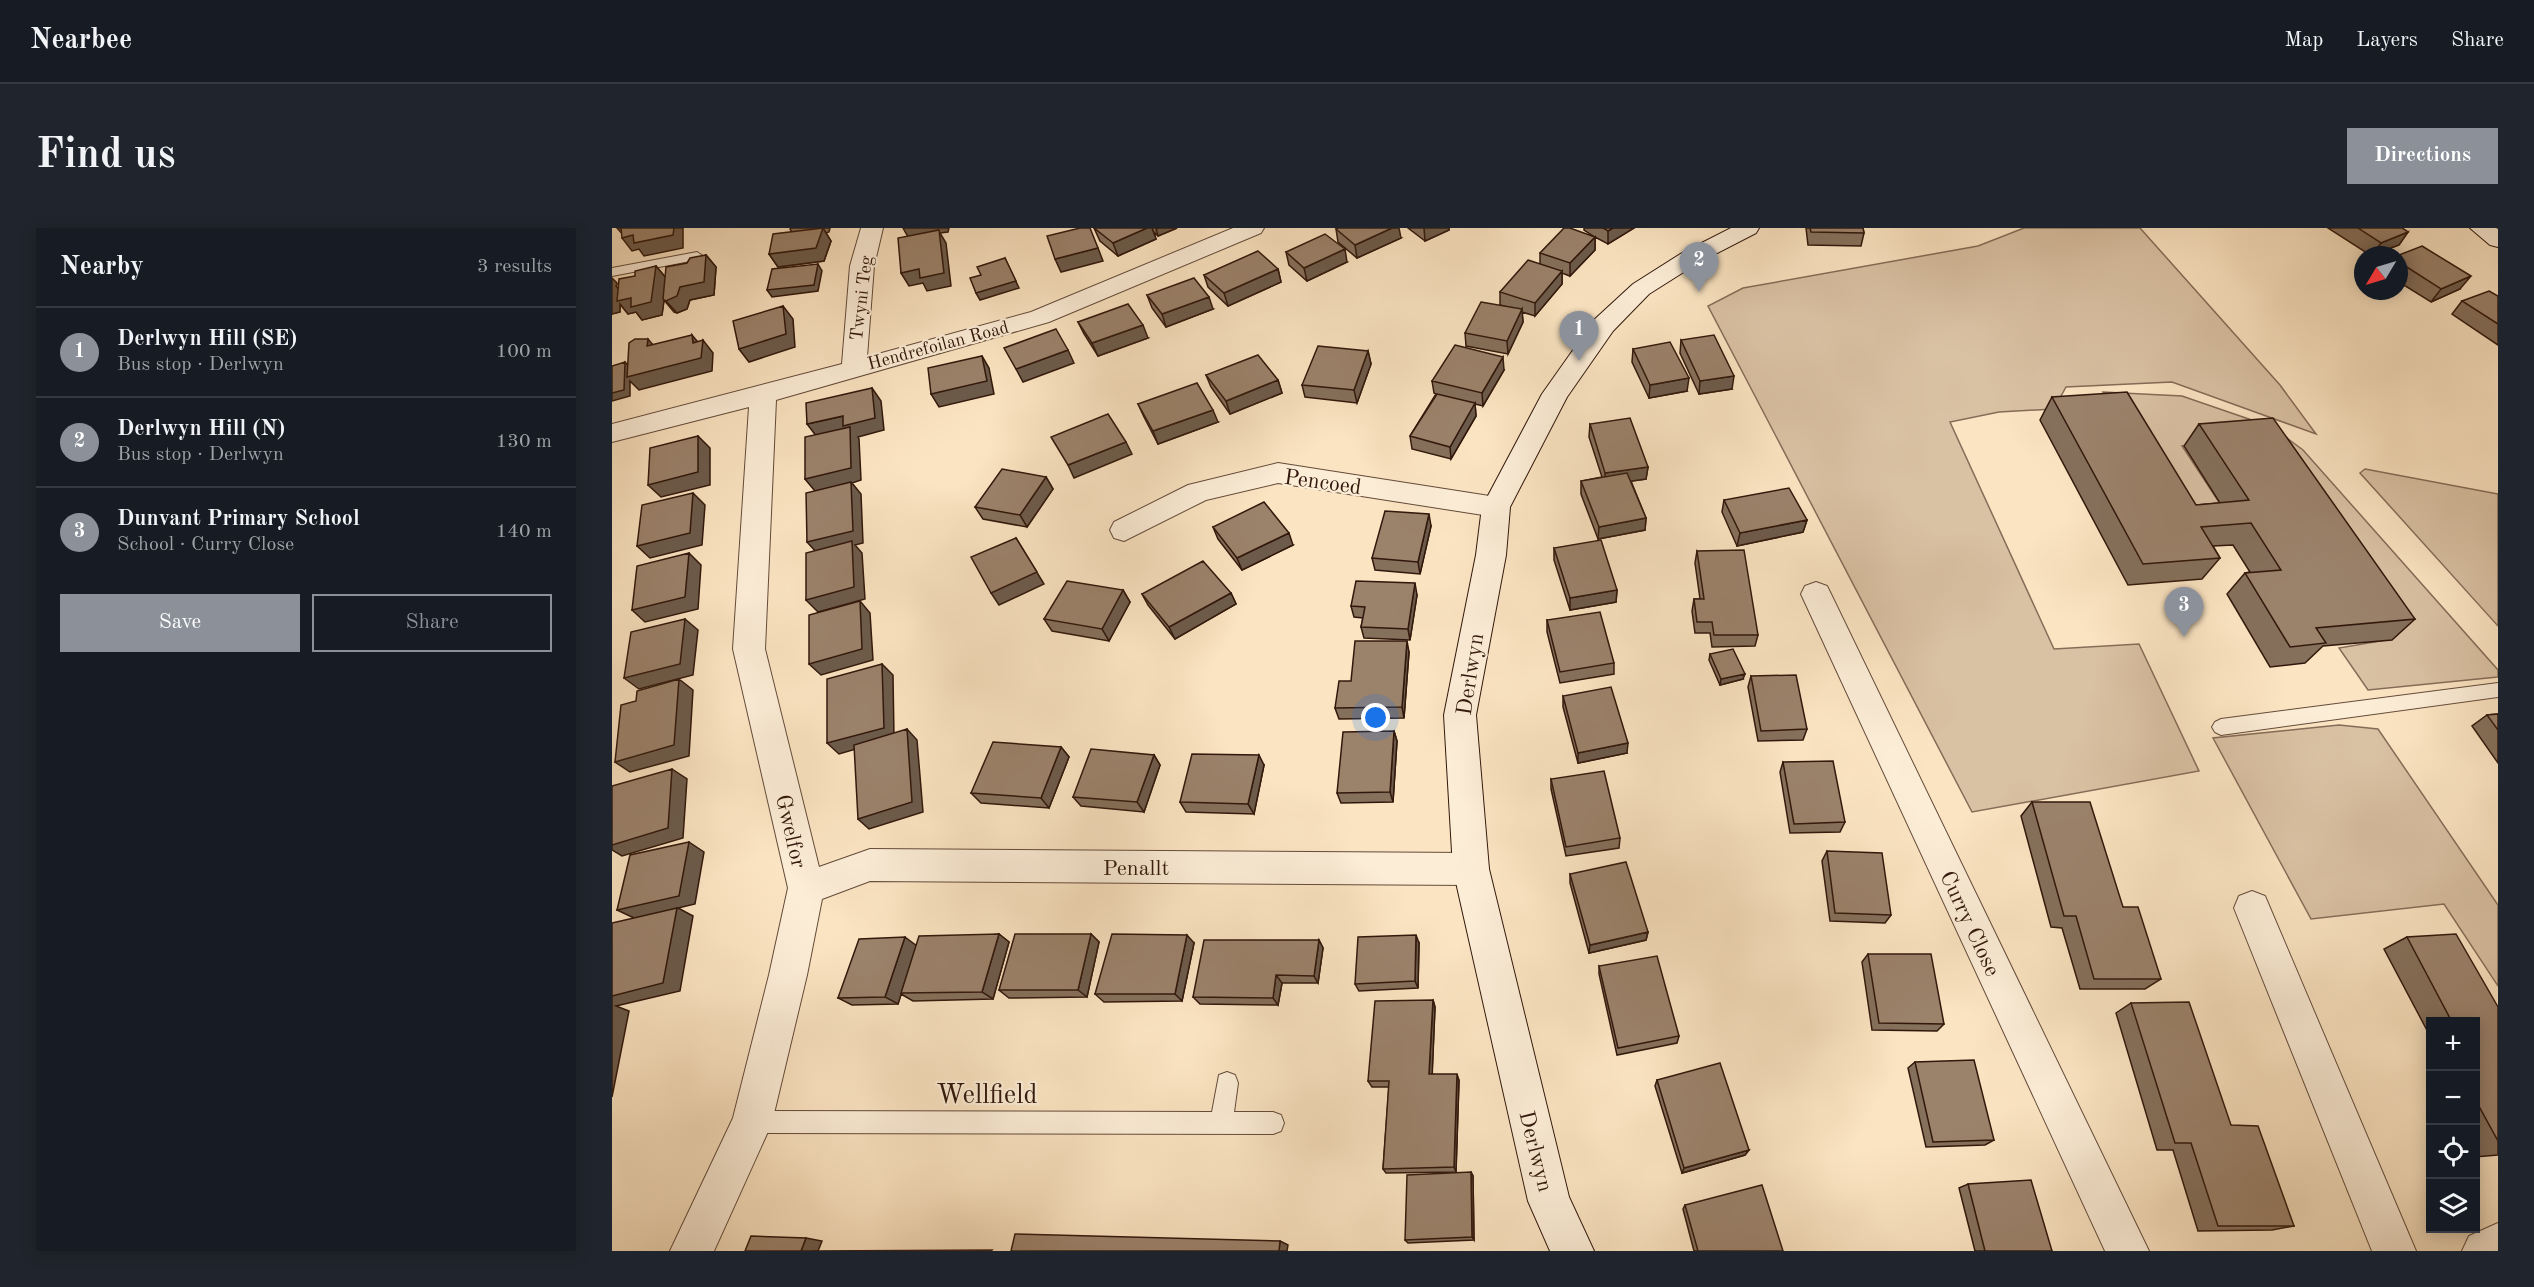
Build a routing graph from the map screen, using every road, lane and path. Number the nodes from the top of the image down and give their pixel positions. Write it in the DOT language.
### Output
graph roads {
  1 [pos="872,228"];
  2 [pos="1253,228"];
  3 [pos="1748,228"];
  4 [pos="2481,228"];
  5 [pos="2498,240"];
  6 [pos="698,256"];
  7 [pos="612,272"];
  8 [pos="854,368"];
  9 [pos="763,395"];
  10 [pos="612,433"];
  11 [pos="1496,507"];
  12 [pos="1124,530"];
  13 [pos="1816,594"];
  14 [pos="2498,690"];
  15 [pos="2221,727"];
  16 [pos="1471,869"];
  17 [pos="806,888"];
  18 [pos="2252,908"];
  19 [pos="1227,1083"];
  20 [pos="752,1122"];
  21 [pos="1222,1123"];
  22 [pos="1273,1123"];
  23 [pos="2498,1245"];
  24 [pos="692,1251"];
  25 [pos="1572,1251"];
  26 [pos="2127,1251"];
  27 [pos="2394,1251"];
  28 [pos="2484,1251"];
  1 -- 8 [label="street, Twyni Teg"];
  2 -- 8 [label="street, Hendrefoilan Road"];
  3 -- 11 [label="street, Derlwyn"];
  4 -- 5 [label="street"];
  6 -- 7 [label="lane"];
  8 -- 9 [label="street, Hendrefoilan Road"];
  9 -- 10 [label="street, Hendrefoilan Road"];
  9 -- 17 [label="street, Gwelfor"];
  11 -- 12 [label="street, Pencoed"];
  11 -- 16 [label="street, Derlwyn"];
  13 -- 26 [label="street, Curry Close"];
  14 -- 15 [label="lane"];
  16 -- 17 [label="street, Penallt"];
  16 -- 25 [label="street, Derlwyn"];
  17 -- 20 [label="street, Gwelfor"];
  18 -- 27 [label="street"];
  19 -- 21 [label="lane"];
  20 -- 21 [label="lane, Wellfield"];
  20 -- 24 [label="street, Gwelfor"];
  21 -- 22 [label="lane, Wellfield"];
  23 -- 28 [label="street"];
}
